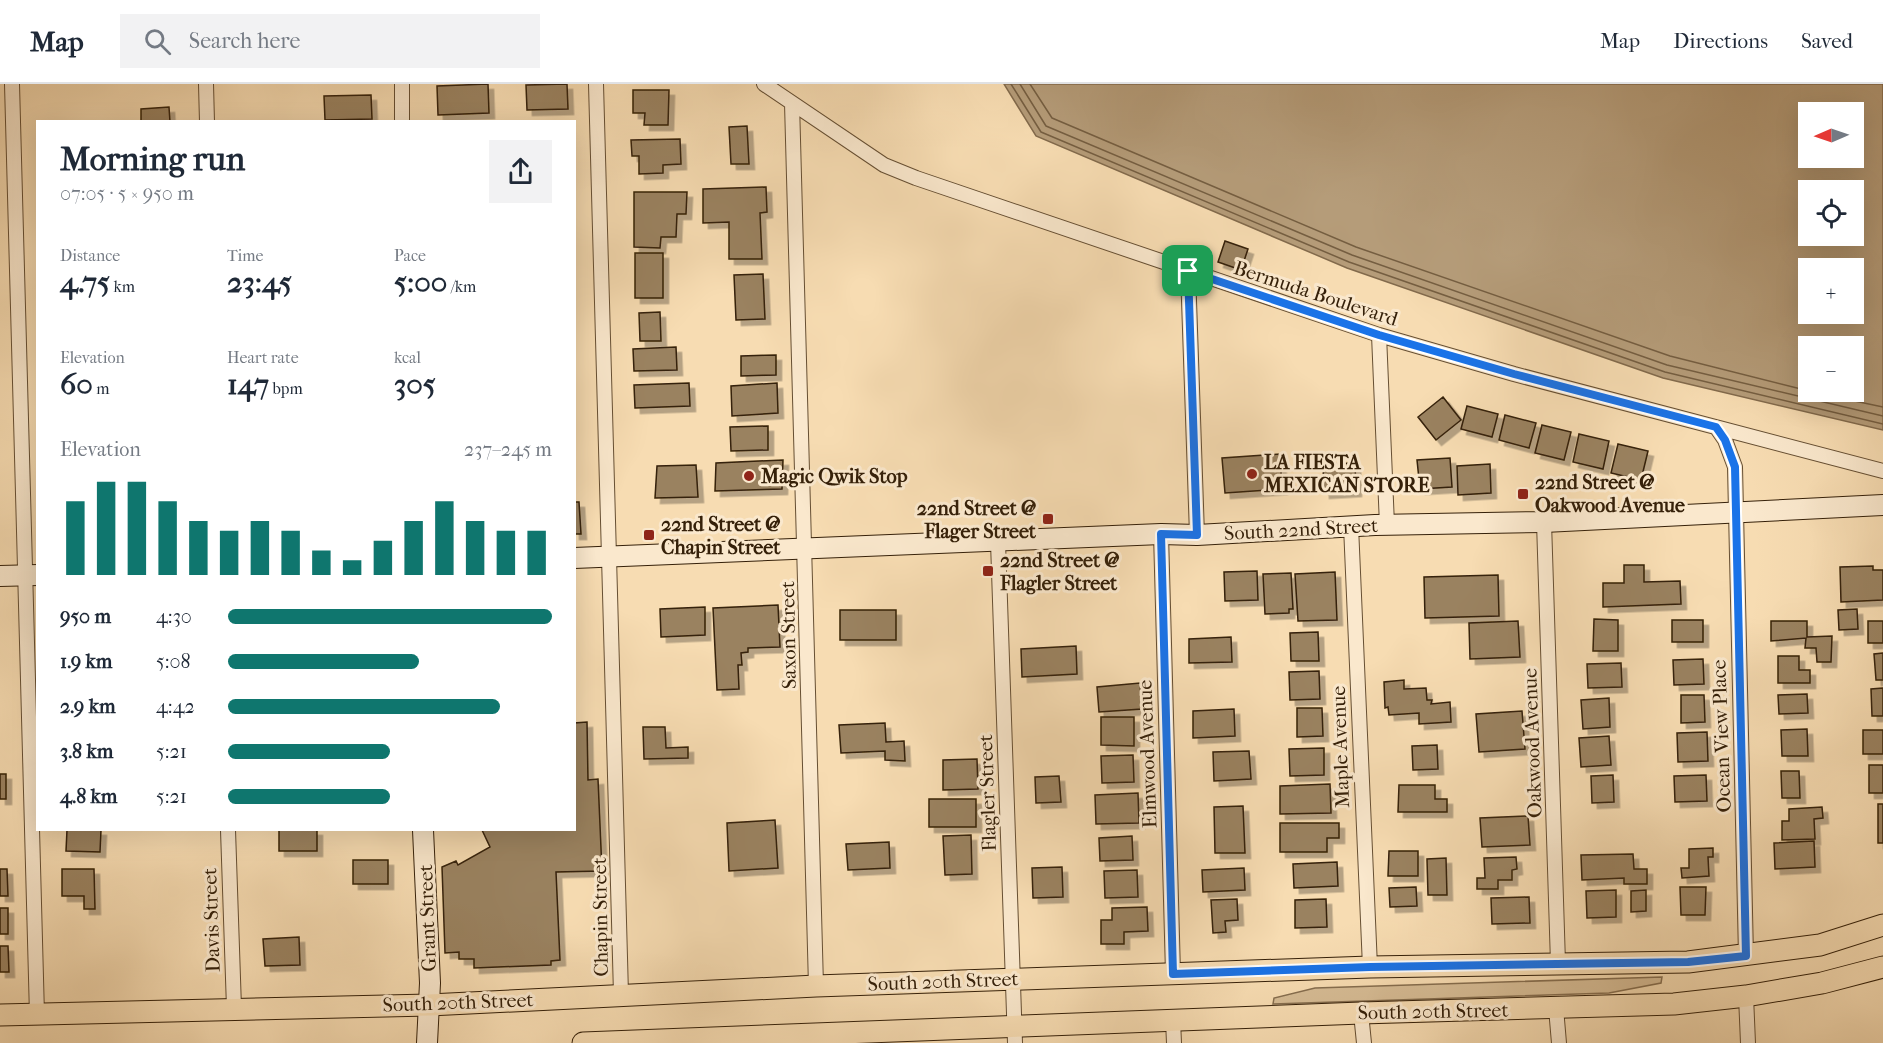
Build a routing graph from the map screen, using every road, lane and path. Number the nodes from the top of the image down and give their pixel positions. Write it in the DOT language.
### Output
graph roads {
  1 [pos="12,84"];
  2 [pos="206,84"];
  3 [pos="402,84"];
  4 [pos="596,84"];
  5 [pos="764,84"];
  6 [pos="792,103"];
  7 [pos="207,120"];
  8 [pos="402,120"];
  9 [pos="1188,271"];
  10 [pos="1379,335"];
  11 [pos="1716,427"];
  12 [pos="1883,471"];
  13 [pos="1883,505"];
  14 [pos="1734,514"];
  15 [pos="1544,522"];
  16 [pos="1387,525"];
  17 [pos="1351,526"];
  18 [pos="1161,534"];
  19 [pos="1197,535"];
  20 [pos="998,542"];
  21 [pos="806,547"];
  22 [pos="610,557"];
  23 [pos="576,558"];
  24 [pos="31,575"];
  25 [pos="0,576"];
  26 [pos="228,831"];
  27 [pos="423,831"];
  28 [pos="1883,925"];
  29 [pos="1746,956"];
  30 [pos="1558,963"];
  31 [pos="1370,967"];
  32 [pos="1883,967"];
  33 [pos="1173,974"];
  34 [pos="1013,979"];
  35 [pos="816,986"];
  36 [pos="621,994"];
  37 [pos="1746,996"];
  38 [pos="429,1005"];
  39 [pos="234,1008"];
  40 [pos="1556,1008"];
  41 [pos="1361,1013"];
  42 [pos="0,1015"];
  43 [pos="37,1015"];
  44 [pos="1173,1020"];
  45 [pos="1014,1034"];
  46 [pos="428,1043"];
  47 [pos="583,1043"];
  48 [pos="621,1043"];
  49 [pos="1174,1043"];
  50 [pos="1364,1043"];
  51 [pos="1559,1043"];
  52 [pos="1748,1043"];
  1 -- 24 [label="street"];
  2 -- 7 [label="street"];
  3 -- 8 [label="street"];
  4 -- 22 [label="street, Chapin Street"];
  5 -- 6 [label="street, Bermuda Boulevard"];
  6 -- 9 [label="street, Bermuda Boulevard"];
  6 -- 21 [label="street, Saxon Street"];
  9 -- 10 [label="street, Bermuda Boulevard"];
  9 -- 19 [label="street"];
  10 -- 11 [label="street, Bermuda Boulevard"];
  10 -- 16 [label="street"];
  11 -- 12 [label="street, Bermuda Boulevard"];
  11 -- 14 [label="street, Ocean View Place"];
  13 -- 14 [label="street, South 22nd Street"];
  14 -- 15 [label="street, South 22nd Street"];
  14 -- 29 [label="street, Ocean View Place"];
  15 -- 16 [label="street, South 22nd Street"];
  15 -- 30 [label="street, Oakwood Avenue"];
  16 -- 17 [label="street, South 22nd Street"];
  17 -- 19 [label="street, South 22nd Street"];
  17 -- 31 [label="street, Maple Avenue"];
  18 -- 19 [label="street, South 22nd Street"];
  18 -- 20 [label="street, South 22nd Street"];
  18 -- 33 [label="street, Elmwood Avenue"];
  20 -- 21 [label="street, South 22nd Street"];
  20 -- 34 [label="street, Flagler Street"];
  21 -- 22 [label="street, South 22nd Street"];
  21 -- 35 [label="street, Saxon Street"];
  22 -- 23 [label="street, South 22nd Street"];
  22 -- 36 [label="street, Chapin Street"];
  24 -- 25 [label="street"];
  24 -- 43 [label="street"];
  26 -- 39 [label="street, Davis Street"];
  27 -- 38 [label="street, Grant Street"];
  28 -- 29 [label="main road, South 20th Street"];
  29 -- 30 [label="main road, South 20th Street"];
  30 -- 31 [label="main road, South 20th Street"];
  31 -- 33 [label="main road, South 20th Street"];
  32 -- 37 [label="main road, South 20th Street"];
  33 -- 34 [label="main road, South 20th Street"];
  34 -- 35 [label="main road, South 20th Street"];
  34 -- 45 [label="street, Flagler Street"];
  35 -- 36 [label="main road, South 20th Street"];
  36 -- 38 [label="main road, South 20th Street"];
  37 -- 40 [label="main road, South 20th Street"];
  37 -- 52 [label="street"];
  38 -- 39 [label="main road, South 20th Street"];
  38 -- 46 [label="street, Grant Street"];
  39 -- 43 [label="main road, South 20th Street"];
  40 -- 41 [label="main road, South 20th Street"];
  40 -- 51 [label="street"];
  41 -- 44 [label="main road, South 20th Street"];
  41 -- 50 [label="street"];
  42 -- 43 [label="main road, South 20th Street"];
  44 -- 45 [label="main road, South 20th Street"];
  44 -- 49 [label="street"];
  45 -- 48 [label="main road, South 20th Street"];
  47 -- 48 [label="main road, South 20th Street"];
}
